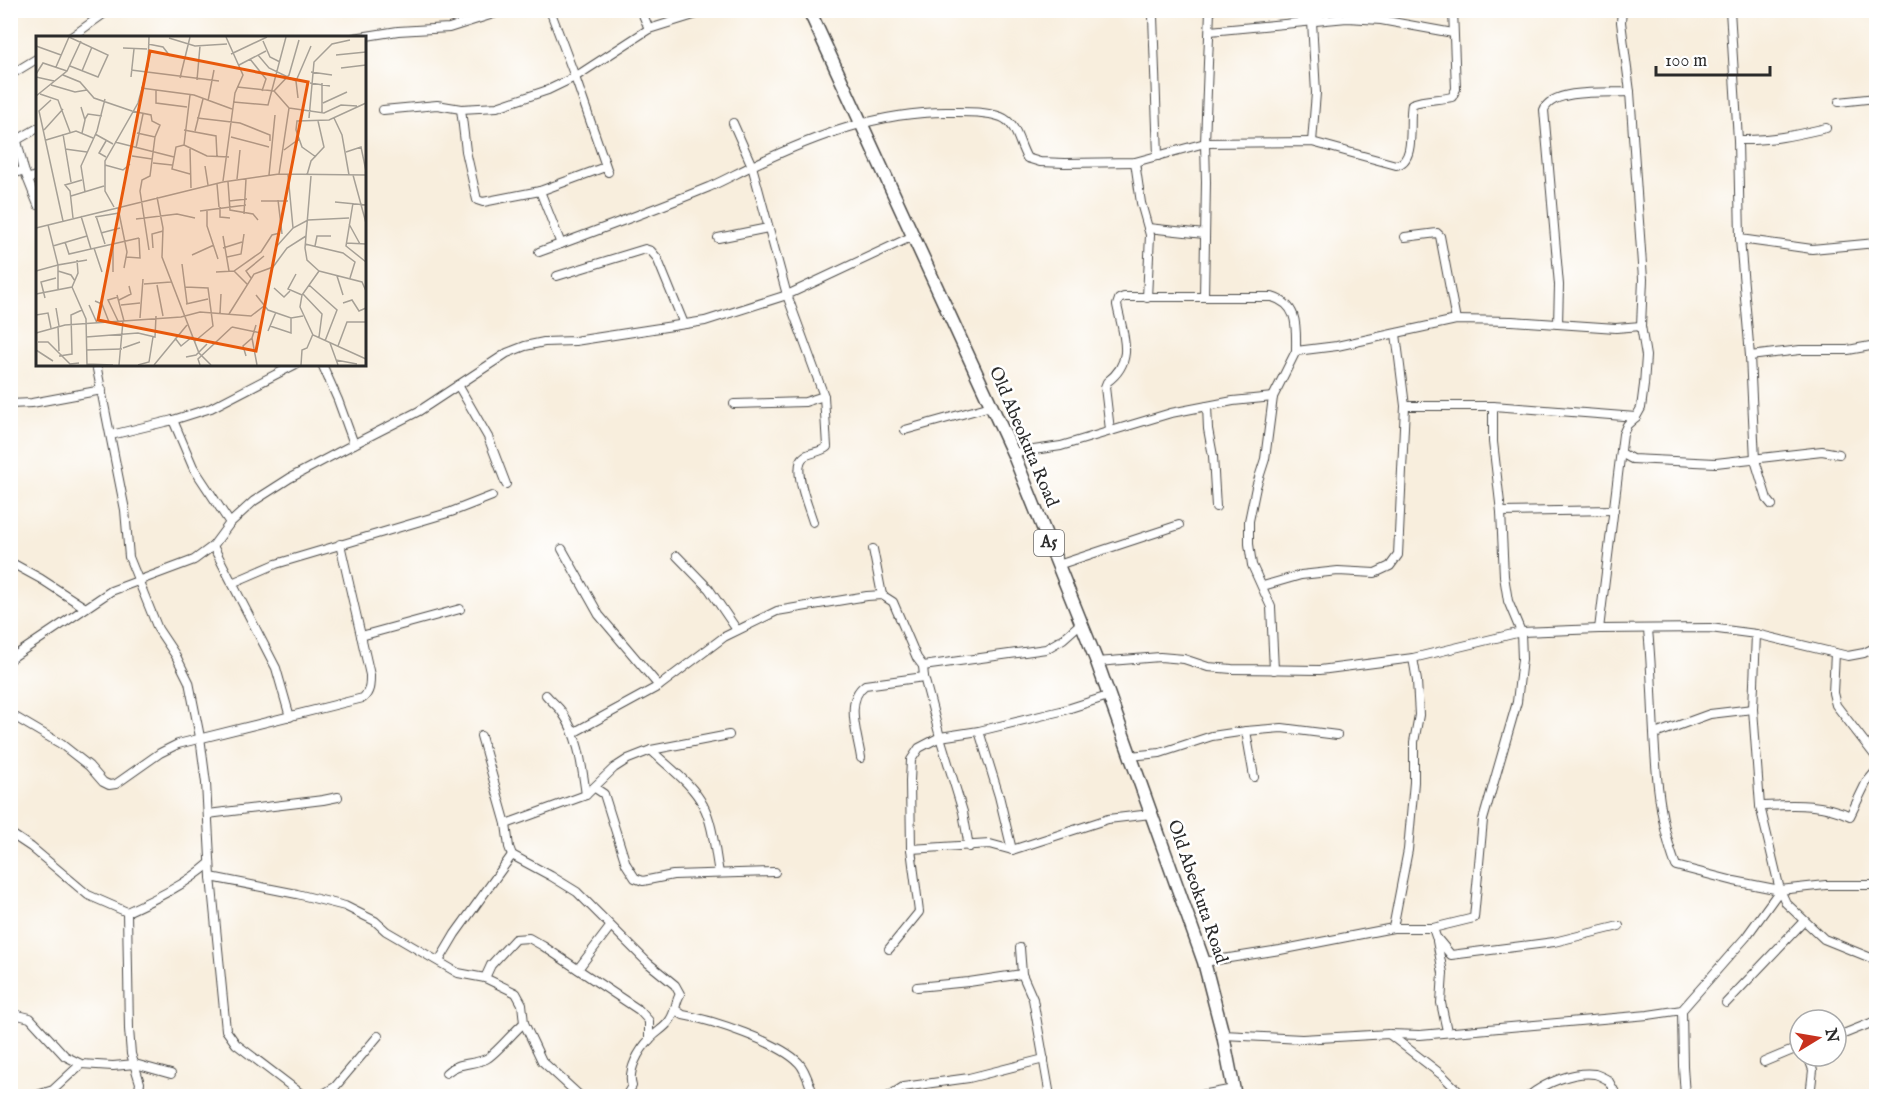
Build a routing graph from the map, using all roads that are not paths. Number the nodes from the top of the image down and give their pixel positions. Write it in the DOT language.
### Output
graph roads {
  1 [pos="109,10"];
  2 [pos="506,10"];
  3 [pos="550,10"];
  4 [pos="641,10"];
  5 [pos="710,10"];
  6 [pos="809,10"];
  7 [pos="1210,10"];
  8 [pos="1453,10"];
  9 [pos="1616,10"];
  10 [pos="1622,10"];
  11 [pos="1730,10"];
  12 [pos="1153,16"];
  13 [pos="1312,21"];
  14 [pos="1621,22"];
  15 [pos="649,29"];
  16 [pos="1210,31"];
  17 [pos="1453,33"];
  18 [pos="73,36"];
  19 [pos="366,36"];
  20 [pos="36,59"];
  21 [pos="10,75"];
  22 [pos="575,77"];
  23 [pos="1630,92"];
  24 [pos="1876,98"];
  25 [pos="1839,102"];
  26 [pos="461,109"];
  27 [pos="383,110"];
  28 [pos="10,112"];
  29 [pos="733,123"];
  30 [pos="861,123"];
  31 [pos="1826,128"];
  32 [pos="36,129"];
  33 [pos="17,140"];
  34 [pos="1738,140"];
  35 [pos="1312,142"];
  36 [pos="1205,143"];
  37 [pos="1158,156"];
  38 [pos="1135,162"];
  39 [pos="752,166"];
  40 [pos="24,170"];
  41 [pos="10,175"];
  42 [pos="36,175"];
  43 [pos="28,179"];
  44 [pos="540,191"];
  45 [pos="36,200"];
  46 [pos="768,228"];
  47 [pos="1148,228"];
  48 [pos="1204,234"];
  49 [pos="913,236"];
  50 [pos="1405,237"];
  51 [pos="718,238"];
  52 [pos="1740,239"];
  53 [pos="1876,243"];
  54 [pos="561,244"];
  55 [pos="539,252"];
  56 [pos="557,276"];
  57 [pos="788,294"];
  58 [pos="1204,297"];
  59 [pos="1147,298"];
  60 [pos="1456,320"];
  61 [pos="684,324"];
  62 [pos="1558,324"];
  63 [pos="1641,326"];
  64 [pos="1396,334"];
  65 [pos="1876,345"];
  66 [pos="1296,351"];
  67 [pos="1750,356"];
  68 [pos="96,366"];
  69 [pos="292,366"];
  70 [pos="323,366"];
  71 [pos="458,385"];
  72 [pos="102,390"];
  73 [pos="824,396"];
  74 [pos="1273,397"];
  75 [pos="10,404"];
  76 [pos="734,404"];
  77 [pos="991,406"];
  78 [pos="1206,406"];
  79 [pos="1405,406"];
  80 [pos="1493,406"];
  81 [pos="1636,417"];
  82 [pos="173,420"];
  83 [pos="905,430"];
  84 [pos="1110,430"];
  85 [pos="111,435"];
  86 [pos="354,444"];
  87 [pos="1013,453"];
  88 [pos="1621,453"];
  89 [pos="1839,454"];
  90 [pos="1632,459"];
  91 [pos="1755,460"];
  92 [pos="1620,465"];
  93 [pos="506,484"];
  94 [pos="492,496"];
  95 [pos="1772,505"];
  96 [pos="1216,507"];
  97 [pos="1614,510"];
  98 [pos="1501,512"];
  99 [pos="813,522"];
  100 [pos="230,523"];
  101 [pos="1179,525"];
  102 [pos="340,544"];
  103 [pos="213,546"];
  104 [pos="562,549"];
  105 [pos="873,549"];
  106 [pos="676,556"];
  107 [pos="10,562"];
  108 [pos="1058,565"];
  109 [pos="138,582"];
  110 [pos="232,583"];
  111 [pos="1263,586"];
  112 [pos="882,595"];
  113 [pos="84,608"];
  114 [pos="460,609"];
  115 [pos="1081,623"];
  116 [pos="1599,629"];
  117 [pos="737,630"];
  118 [pos="1648,630"];
  119 [pos="1521,632"];
  120 [pos="1756,633"];
  121 [pos="361,636"];
  122 [pos="1876,647"];
  123 [pos="1835,653"];
  124 [pos="1413,658"];
  125 [pos="10,659"];
  126 [pos="1097,662"];
  127 [pos="923,666"];
  128 [pos="1274,670"];
  129 [pos="924,677"];
  130 [pos="659,686"];
  131 [pos="546,695"];
  132 [pos="1108,696"];
  133 [pos="1753,709"];
  134 [pos="10,714"];
  135 [pos="290,717"];
  136 [pos="979,731"];
  137 [pos="1246,731"];
  138 [pos="573,733"];
  139 [pos="1655,734"];
  140 [pos="729,735"];
  141 [pos="1337,735"];
  142 [pos="481,736"];
  143 [pos="200,737"];
  144 [pos="940,737"];
  145 [pos="651,750"];
  146 [pos="1130,756"];
  147 [pos="1876,757"];
  148 [pos="861,758"];
  149 [pos="1876,771"];
  150 [pos="1254,777"];
  151 [pos="595,788"];
  152 [pos="586,795"];
  153 [pos="338,797"];
  154 [pos="1760,806"];
  155 [pos="208,814"];
  156 [pos="1151,814"];
  157 [pos="506,824"];
  158 [pos="10,833"];
  159 [pos="969,847"];
  160 [pos="911,849"];
  161 [pos="1012,850"];
  162 [pos="512,855"];
  163 [pos="210,863"];
  164 [pos="776,872"];
  165 [pos="719,873"];
  166 [pos="211,877"];
  167 [pos="1876,885"];
  168 [pos="1780,890"];
  169 [pos="127,912"];
  170 [pos="1804,921"];
  171 [pos="1619,926"];
  172 [pos="610,927"];
  173 [pos="1393,928"];
  174 [pos="1433,928"];
  175 [pos="1436,937"];
  176 [pos="1020,948"];
  177 [pos="889,949"];
  178 [pos="1876,960"];
  179 [pos="439,961"];
  180 [pos="1204,962"];
  181 [pos="578,969"];
  182 [pos="1022,974"];
  183 [pos="485,978"];
  184 [pos="917,987"];
  185 [pos="1726,1003"];
  186 [pos="676,1010"];
  187 [pos="1682,1010"];
  188 [pos="10,1017"];
  189 [pos="1876,1022"];
  190 [pos="524,1023"];
  191 [pos="1447,1031"];
  192 [pos="1848,1032"];
  193 [pos="1389,1034"];
  194 [pos="1223,1035"];
  195 [pos="378,1036"];
  196 [pos="649,1040"];
  197 [pos="1788,1052"];
  198 [pos="1044,1059"];
  199 [pos="1764,1062"];
  200 [pos="81,1064"];
  201 [pos="135,1064"];
  202 [pos="1812,1068"];
  203 [pos="446,1073"];
  204 [pos="171,1074"];
  205 [pos="1234,1093"];
  206 [pos="34,1096"];
  207 [pos="138,1096"];
  208 [pos="304,1096"];
  209 [pos="320,1096"];
  210 [pos="580,1096"];
  211 [pos="626,1096"];
  212 [pos="814,1096"];
  213 [pos="889,1096"];
  214 [pos="1050,1096"];
  215 [pos="1196,1096"];
  216 [pos="1463,1096"];
  217 [pos="1529,1096"];
  218 [pos="1617,1096"];
  219 [pos="1685,1096"];
  220 [pos="1810,1096"];
  1 -- 18 [label="street"];
  2 -- 19 [label="street"];
  3 -- 22 [label="street"];
  4 -- 15 [label="street"];
  5 -- 15 [label="street"];
  6 -- 30 [label="highway, Old Abeokuta Road / A5"];
  7 -- 16 [label="street"];
  8 -- 17 [label="street"];
  9 -- 14 [label="street"];
  10 -- 14 [label="street"];
  11 -- 34 [label="street"];
  12 -- 37 [label="street"];
  13 -- 16 [label="street"];
  13 -- 17 [label="street"];
  13 -- 35 [label="street"];
  14 -- 23 [label="street"];
  15 -- 22 [label="street"];
  16 -- 36 [label="street"];
  17 -- 35 [label="street"];
  20 -- 21 [label="street"];
  22 -- 26 [label="street"];
  22 -- 44 [label="street"];
  23 -- 62 [label="street"];
  23 -- 63 [label="street"];
  24 -- 25 [label="street"];
  26 -- 27 [label="street"];
  26 -- 44 [label="street"];
  28 -- 33 [label="street"];
  29 -- 39 [label="street"];
  30 -- 38 [label="street"];
  30 -- 39 [label="street"];
  30 -- 49 [label="highway, Old Abeokuta Road / A5"];
  31 -- 34 [label="street"];
  32 -- 33 [label="street"];
  33 -- 40 [label="street"];
  34 -- 52 [label="street"];
  35 -- 36 [label="street"];
  36 -- 37 [label="street"];
  36 -- 48 [label="street"];
  37 -- 38 [label="street"];
  38 -- 47 [label="street"];
  39 -- 46 [label="street"];
  39 -- 54 [label="street"];
  40 -- 41 [label="street"];
  40 -- 43 [label="street"];
  42 -- 43 [label="street"];
  43 -- 45 [label="street"];
  44 -- 54 [label="street"];
  46 -- 51 [label="street"];
  46 -- 57 [label="street"];
  47 -- 48 [label="street"];
  47 -- 59 [label="street"];
  48 -- 58 [label="street"];
  49 -- 57 [label="street"];
  49 -- 77 [label="highway, Old Abeokuta Road / A5"];
  50 -- 60 [label="street"];
  52 -- 53 [label="street"];
  52 -- 67 [label="street"];
  54 -- 55 [label="street"];
  56 -- 61 [label="street"];
  57 -- 61 [label="street"];
  57 -- 73 [label="street"];
  58 -- 59 [label="street"];
  58 -- 66 [label="street"];
  59 -- 84 [label="street"];
  60 -- 62 [label="street"];
  60 -- 64 [label="street"];
  61 -- 71 [label="street"];
  62 -- 63 [label="street"];
  63 -- 81 [label="street"];
  64 -- 66 [label="street"];
  64 -- 79 [label="street"];
  65 -- 67 [label="street"];
  66 -- 74 [label="street"];
  67 -- 91 [label="street"];
  68 -- 72 [label="street"];
  69 -- 82 [label="street"];
  70 -- 86 [label="street"];
  71 -- 86 [label="street"];
  71 -- 93 [label="street"];
  72 -- 75 [label="street"];
  72 -- 85 [label="street"];
  73 -- 76 [label="street"];
  73 -- 99 [label="street"];
  74 -- 78 [label="street"];
  74 -- 111 [label="street"];
  77 -- 83 [label="street"];
  77 -- 87 [label="highway, Old Abeokuta Road / A5"];
  78 -- 84 [label="street"];
  78 -- 96 [label="street"];
  79 -- 80 [label="street"];
  79 -- 111 [label="street"];
  80 -- 81 [label="street"];
  80 -- 98 [label="street"];
  81 -- 88 [label="street"];
  82 -- 85 [label="street"];
  82 -- 100 [label="street"];
  84 -- 87 [label="street"];
  85 -- 109 [label="street"];
  86 -- 100 [label="street"];
  87 -- 108 [label="highway, Old Abeokuta Road / A5"];
  88 -- 90 [label="street"];
  88 -- 92 [label="street"];
  89 -- 91 [label="street"];
  90 -- 91 [label="street"];
  90 -- 92 [label="street"];
  91 -- 95 [label="street"];
  92 -- 97 [label="street"];
  94 -- 102 [label="street"];
  97 -- 98 [label="street"];
  97 -- 116 [label="street"];
  98 -- 119 [label="street"];
  100 -- 103 [label="street"];
  101 -- 108 [label="street"];
  102 -- 110 [label="street"];
  102 -- 121 [label="street"];
  103 -- 109 [label="street"];
  103 -- 110 [label="street"];
  104 -- 130 [label="street"];
  105 -- 112 [label="street"];
  106 -- 117 [label="street"];
  107 -- 113 [label="street"];
  108 -- 115 [label="highway, Old Abeokuta Road / A5"];
  109 -- 113 [label="street"];
  109 -- 143 [label="street"];
  110 -- 135 [label="street"];
  111 -- 128 [label="street"];
  112 -- 117 [label="street"];
  112 -- 127 [label="street"];
  113 -- 125 [label="street"];
  114 -- 121 [label="street"];
  115 -- 126 [label="highway, Old Abeokuta Road / A5"];
  115 -- 127 [label="street"];
  116 -- 118 [label="street"];
  116 -- 119 [label="street"];
  117 -- 130 [label="street"];
  118 -- 120 [label="street"];
  118 -- 139 [label="street"];
  119 -- 124 [label="street"];
  119 -- 174 [label="street"];
  120 -- 123 [label="street"];
  120 -- 133 [label="street"];
  121 -- 135 [label="street"];
  122 -- 123 [label="street"];
  123 -- 147 [label="street"];
  124 -- 128 [label="street"];
  124 -- 173 [label="street"];
  126 -- 128 [label="street"];
  126 -- 132 [label="highway, Old Abeokuta Road / A5"];
  127 -- 129 [label="street"];
  129 -- 144 [label="street"];
  129 -- 148 [label="street"];
  130 -- 138 [label="street"];
  131 -- 138 [label="street"];
  132 -- 136 [label="street"];
  132 -- 146 [label="highway, Old Abeokuta Road / A5"];
  133 -- 139 [label="street"];
  133 -- 154 [label="street"];
  134 -- 143 [label="street"];
  135 -- 143 [label="street"];
  136 -- 144 [label="street"];
  136 -- 161 [label="street"];
  137 -- 141 [label="street"];
  137 -- 146 [label="street"];
  137 -- 150 [label="street"];
  138 -- 152 [label="street"];
  139 -- 168 [label="street"];
  140 -- 145 [label="street"];
  142 -- 157 [label="street"];
  143 -- 155 [label="street"];
  144 -- 159 [label="street"];
  144 -- 160 [label="street"];
  145 -- 151 [label="street"];
  145 -- 165 [label="street"];
  146 -- 156 [label="highway, Old Abeokuta Road / A5"];
  149 -- 154 [label="street"];
  151 -- 152 [label="street"];
  151 -- 165 [label="street"];
  152 -- 157 [label="street"];
  153 -- 155 [label="street"];
  154 -- 168 [label="street"];
  155 -- 163 [label="street"];
  156 -- 161 [label="street"];
  156 -- 180 [label="highway, Old Abeokuta Road / A5"];
  157 -- 162 [label="street"];
  158 -- 169 [label="street"];
  159 -- 160 [label="street"];
  159 -- 161 [label="street"];
  160 -- 177 [label="street"];
  162 -- 172 [label="street"];
  162 -- 179 [label="street"];
  163 -- 166 [label="street"];
  163 -- 169 [label="street"];
  164 -- 165 [label="street"];
  166 -- 179 [label="street"];
  166 -- 208 [label="street"];
  167 -- 168 [label="street"];
  168 -- 170 [label="street"];
  168 -- 187 [label="street"];
  169 -- 201 [label="street"];
  170 -- 178 [label="street"];
  170 -- 185 [label="street"];
  171 -- 175 [label="street"];
  172 -- 181 [label="street"];
  172 -- 186 [label="street"];
  173 -- 174 [label="street"];
  173 -- 180 [label="street"];
  174 -- 175 [label="street"];
  175 -- 191 [label="street"];
  176 -- 182 [label="street"];
  179 -- 183 [label="street"];
  180 -- 194 [label="highway, Old Abeokuta Road / A5"];
  181 -- 183 [label="street"];
  181 -- 196 [label="street"];
  182 -- 184 [label="street"];
  182 -- 198 [label="street"];
  183 -- 190 [label="street"];
  186 -- 196 [label="street"];
  186 -- 212 [label="street"];
  187 -- 191 [label="street"];
  187 -- 219 [label="street"];
  188 -- 200 [label="street"];
  189 -- 192 [label="street"];
  190 -- 203 [label="street"];
  190 -- 210 [label="street"];
  191 -- 193 [label="street"];
  193 -- 194 [label="street"];
  193 -- 216 [label="street"];
  194 -- 205 [label="highway, Old Abeokuta Road / A5"];
  195 -- 209 [label="street"];
  196 -- 211 [label="street"];
  197 -- 199 [label="street"];
  198 -- 213 [label="street"];
  198 -- 214 [label="street"];
  200 -- 201 [label="street"];
  200 -- 206 [label="street"];
  201 -- 204 [label="street"];
  201 -- 207 [label="street"];
  202 -- 220 [label="street"];
  205 -- 215 [label="street"];
  217 -- 218 [label="street"];
}
